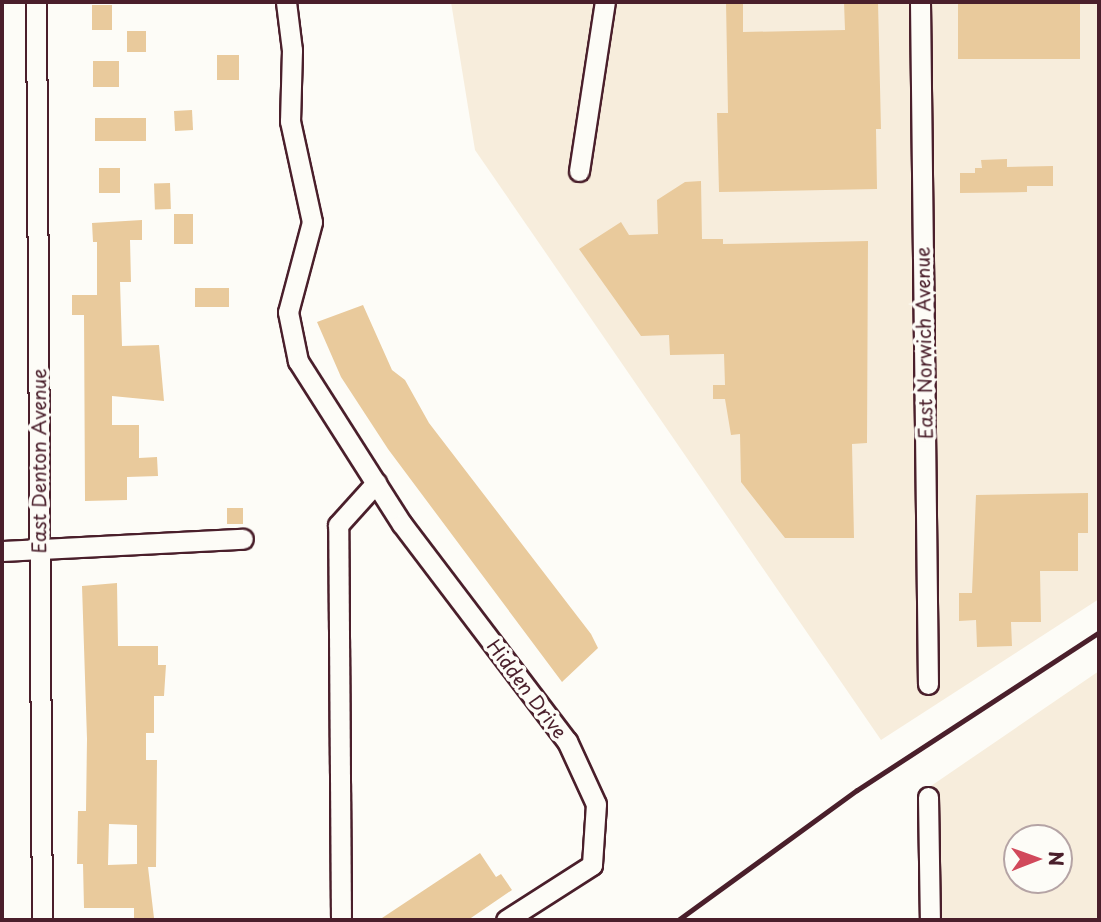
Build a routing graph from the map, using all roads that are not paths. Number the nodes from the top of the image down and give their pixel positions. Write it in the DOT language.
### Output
graph roads {
  1 [pos="36,2"];
  2 [pos="286,2"];
  3 [pos="605,2"];
  4 [pos="920,2"];
  5 [pos="579,171"];
  6 [pos="376,483"];
  7 [pos="243,538"];
  8 [pos="2,551"];
  9 [pos="39,551"];
  10 [pos="928,684"];
  11 [pos="928,797"];
  12 [pos="42,920"];
  13 [pos="341,920"];
  14 [pos="506,920"];
  15 [pos="930,920"];
  1 -- 9 [label="street, East Denton Avenue"];
  2 -- 6 [label="street, Hidden Drive"];
  3 -- 5 [label="street"];
  4 -- 10 [label="street, East Norwich Avenue"];
  6 -- 13 [label="street"];
  6 -- 14 [label="street, Hidden Drive"];
  7 -- 9 [label="street"];
  8 -- 9 [label="street"];
  9 -- 12 [label="street, East Denton Avenue"];
  11 -- 15 [label="street"];
}
